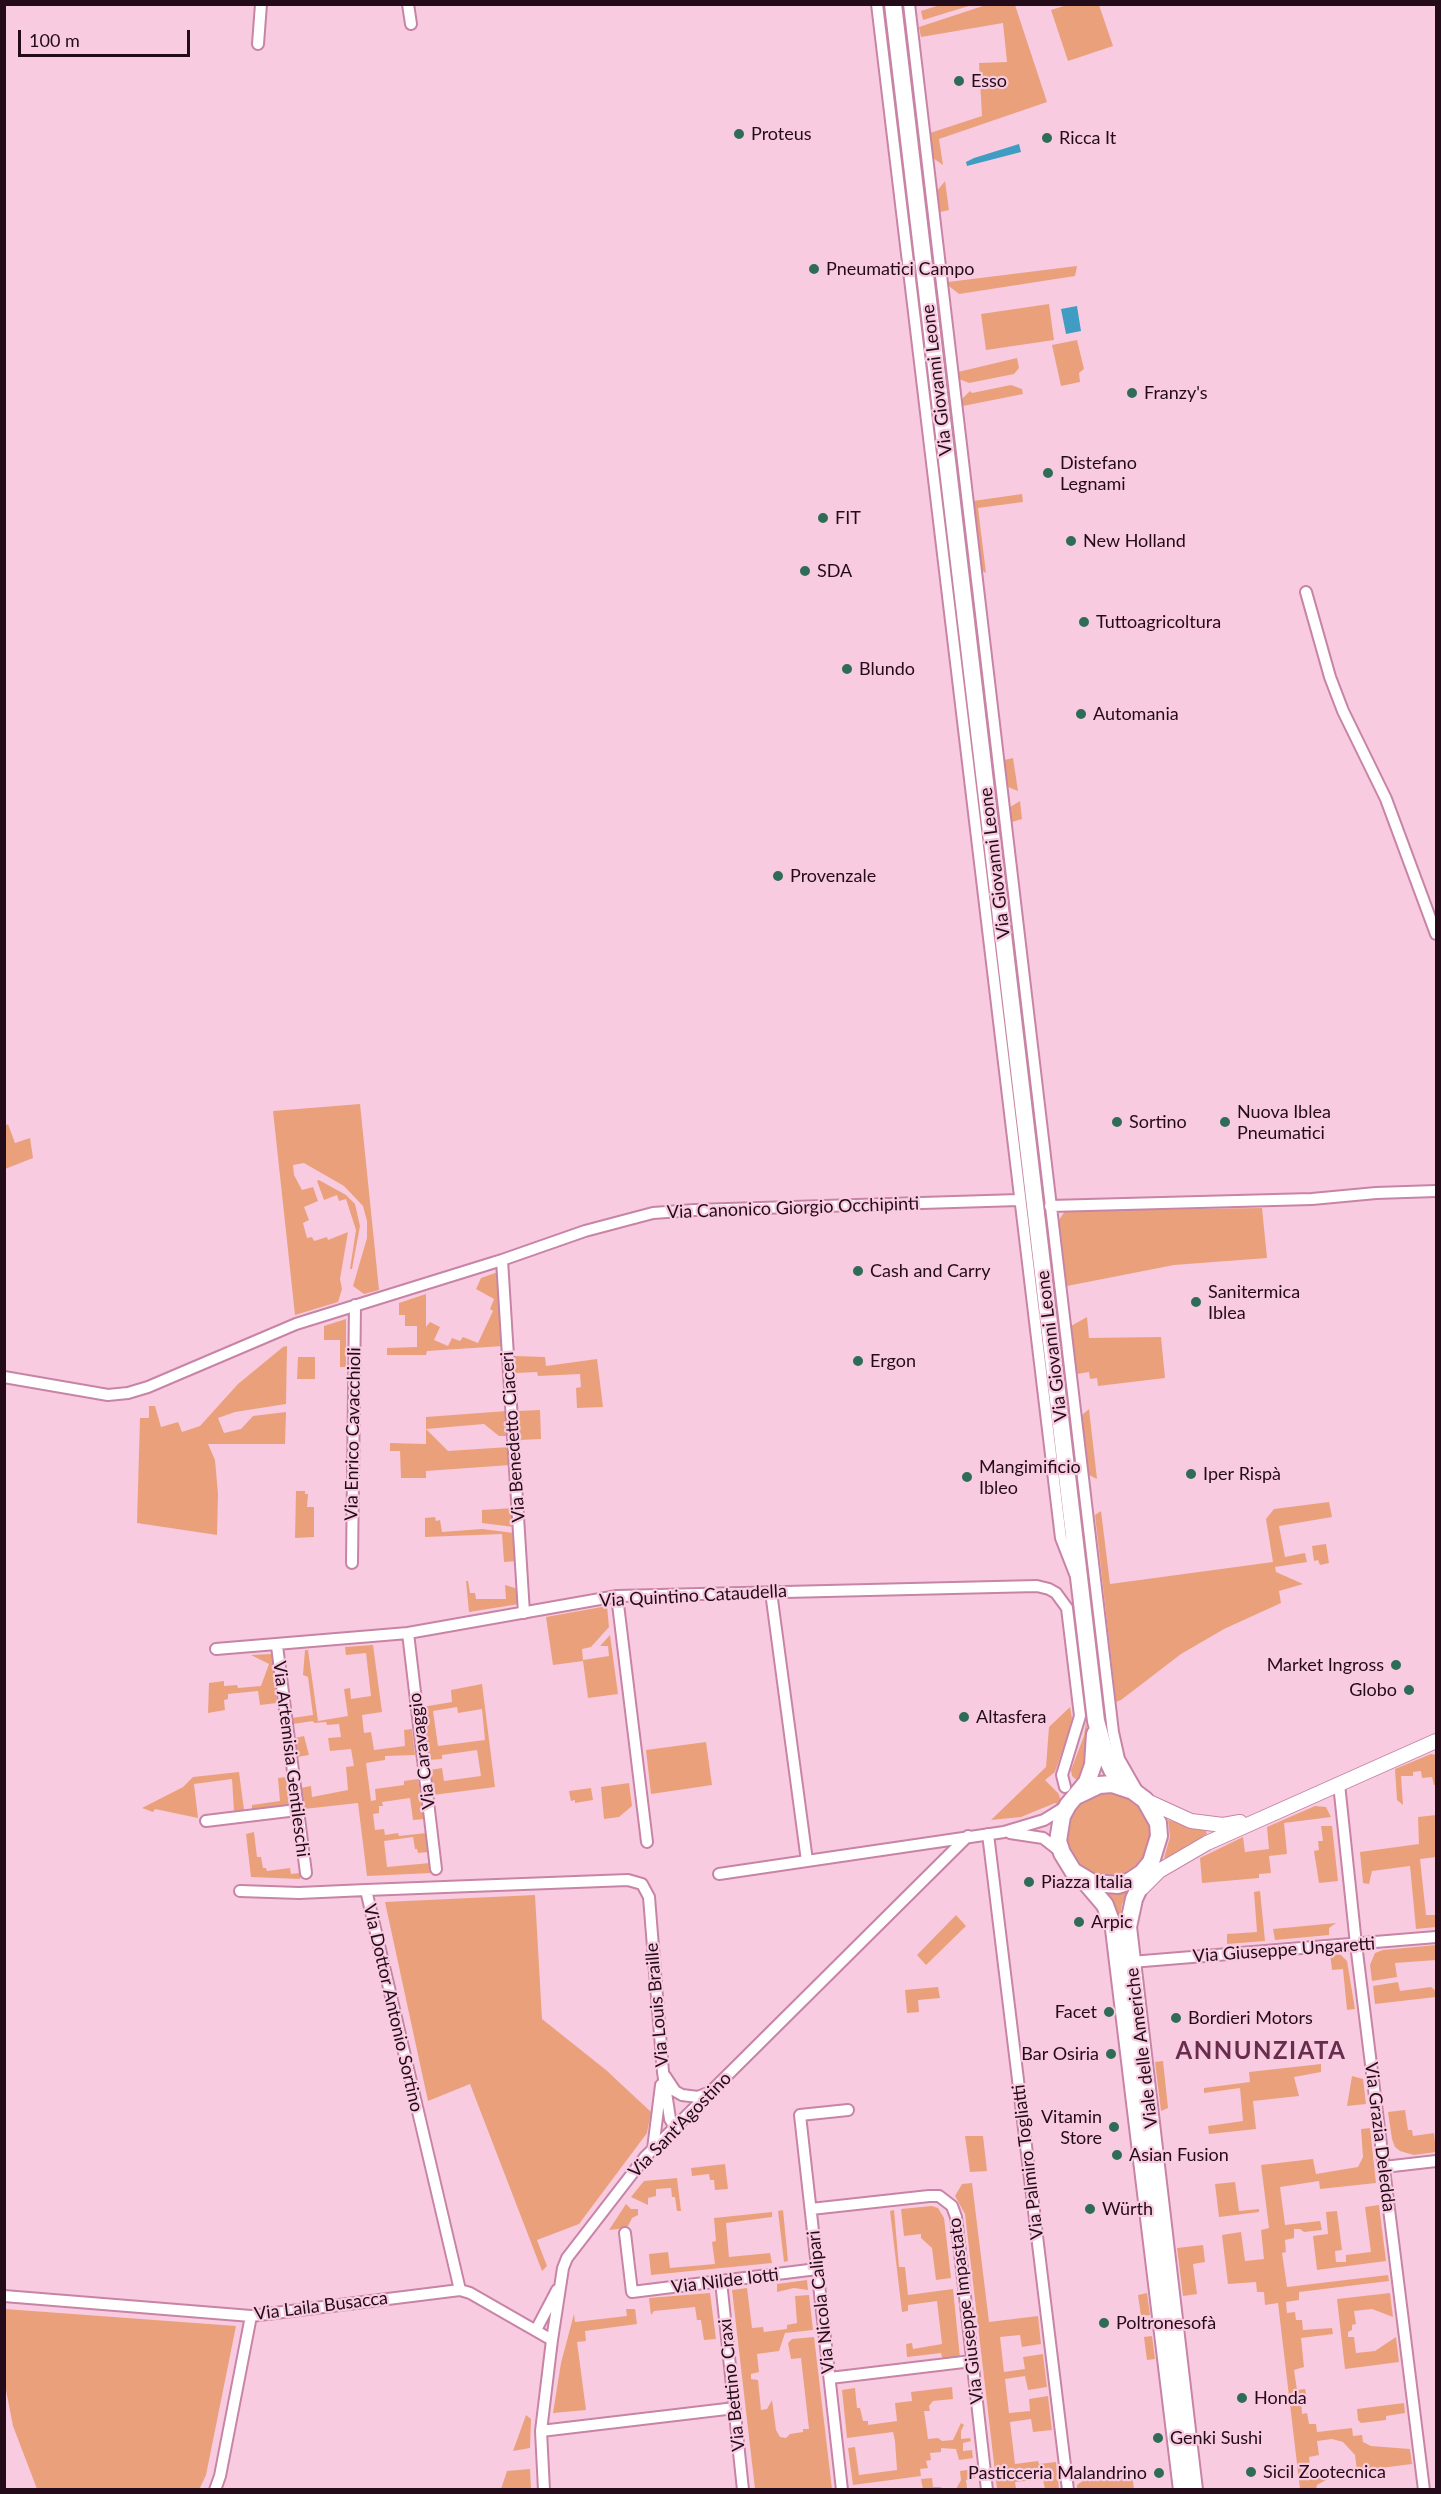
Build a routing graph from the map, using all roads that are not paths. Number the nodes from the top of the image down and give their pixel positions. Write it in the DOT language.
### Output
graph roads {
  1 [pos="261,4"];
  2 [pos="408,4"];
  3 [pos="877,4"];
  4 [pos="893,4"];
  5 [pos="909,4"];
  6 [pos="411,24"];
  7 [pos="258,44"];
  8 [pos="1306,592"];
  9 [pos="1437,934"];
  10 [pos="1437,1191"];
  11 [pos="1019,1200"];
  12 [pos="1050,1206"];
  13 [pos="502,1260"];
  14 [pos="354,1305"];
  15 [pos="4,1377"];
  16 [pos="352,1563"];
  17 [pos="1080,1585"];
  18 [pos="771,1592"];
  19 [pos="617,1596"];
  20 [pos="524,1613"];
  21 [pos="408,1633"];
  22 [pos="277,1646"];
  23 [pos="216,1649"];
  24 [pos="1096,1721"];
  25 [pos="1437,1741"];
  26 [pos="1339,1784"];
  27 [pos="1124,1787"];
  28 [pos="1070,1796"];
  29 [pos="1143,1798"];
  30 [pos="297,1810"];
  31 [pos="1263,1817"];
  32 [pos="206,1821"];
  33 [pos="1004,1832"];
  34 [pos="988,1834"];
  35 [pos="968,1836"];
  36 [pos="646,1842"];
  37 [pos="1062,1853"];
  38 [pos="807,1861"];
  39 [pos="436,1869"];
  40 [pos="306,1873"];
  41 [pos="718,1874"];
  42 [pos="1144,1877"];
  43 [pos="1082,1878"];
  44 [pos="642,1884"];
  45 [pos="366,1890"];
  46 [pos="240,1891"];
  47 [pos="1437,1937"];
  48 [pos="1356,1944"];
  49 [pos="1131,1962"];
  50 [pos="663,2072"];
  51 [pos="713,2090"];
  52 [pos="848,2110"];
  53 [pos="675,2127"];
  54 [pos="653,2149"];
  55 [pos="1437,2161"];
  56 [pos="1384,2168"];
  57 [pos="811,2209"];
  58 [pos="626,2233"];
  59 [pos="817,2269"];
  60 [pos="561,2282"];
  61 [pos="721,2282"];
  62 [pos="460,2290"];
  63 [pos="4,2296"];
  64 [pos="251,2316"];
  65 [pos="536,2331"];
  66 [pos="552,2340"];
  67 [pos="972,2361"];
  68 [pos="830,2378"];
  69 [pos="735,2408"];
  70 [pos="541,2431"];
  71 [pos="215,2490"];
  72 [pos="544,2490"];
  73 [pos="743,2490"];
  74 [pos="842,2490"];
  75 [pos="987,2490"];
  76 [pos="1068,2490"];
  77 [pos="1182,2490"];
  78 [pos="1194,2490"];
  79 [pos="1424,2490"];
  1 -- 7 [label="street"];
  2 -- 6 [label="street"];
  3 -- 11 [label="street"];
  4 -- 17 [label="main road, Via Giovanni Leone"];
  5 -- 12 [label="street"];
  8 -- 9 [label="street"];
  10 -- 12 [label="street"];
  11 -- 13 [label="street, Via Canonico Giorgio Occhipinti"];
  11 -- 17 [label="street"];
  12 -- 29 [label="street"];
  13 -- 14 [label="street, Via Canonico Giorgio Occhipinti"];
  13 -- 20 [label="street, Via Benedetto Ciaceri"];
  14 -- 15 [label="street, Via Canonico Giorgio Occhipinti"];
  14 -- 16 [label="street, Via Enrico Cavacchioli"];
  17 -- 24 [label="main road, Via Giovanni Leone"];
  18 -- 19 [label="street, Via Quintino Cataudella"];
  18 -- 28 [label="street, Via Quintino Cataudella"];
  18 -- 38 [label="street"];
  19 -- 20 [label="street, Via Quintino Cataudella"];
  19 -- 36 [label="street"];
  20 -- 21 [label="street, Via Quintino Cataudella"];
  21 -- 22 [label="street, Via Quintino Cataudella"];
  21 -- 39 [label="street, Via Caravaggio"];
  22 -- 23 [label="street, Via Quintino Cataudella"];
  22 -- 30 [label="street, Via Artemisia Gentileschi"];
  24 -- 27 [label="main road"];
  24 -- 28 [label="main road"];
  25 -- 26 [label="main road"];
  26 -- 31 [label="main road"];
  26 -- 48 [label="street, Via Grazia Deledda"];
  27 -- 28 [label="main road"];
  27 -- 29 [label="main road"];
  28 -- 33 [label="street"];
  28 -- 37 [label="main road"];
  29 -- 31 [label="main road"];
  29 -- 42 [label="main road"];
  30 -- 32 [label="street"];
  30 -- 40 [label="street, Via Artemisia Gentileschi"];
  31 -- 42 [label="main road"];
  33 -- 34 [label="street"];
  33 -- 37 [label="street"];
  34 -- 35 [label="street"];
  34 -- 76 [label="street, Via Palmiro Togliatti"];
  35 -- 38 [label="street"];
  35 -- 51 [label="street, Via Sant'Agostino"];
  37 -- 43 [label="main road"];
  38 -- 41 [label="street"];
  42 -- 43 [label="main road"];
  42 -- 49 [label="main road, Viale delle Americhe"];
  43 -- 77 [label="main road, Viale delle Americhe"];
  44 -- 45 [label="street, Via Dottor Antonio Sortino"];
  44 -- 50 [label="street, Via Louis Braille"];
  45 -- 46 [label="street"];
  45 -- 62 [label="street, Via Dottor Antonio Sortino"];
  47 -- 48 [label="street, Via Giuseppe Ungaretti"];
  48 -- 49 [label="street, Via Giuseppe Ungaretti"];
  48 -- 56 [label="street, Via Grazia Deledda"];
  49 -- 78 [label="main road, Viale delle Americhe"];
  50 -- 51 [label="street"];
  50 -- 53 [label="street, Via Louis Braille"];
  50 -- 54 [label="street"];
  51 -- 53 [label="street, Via Sant'Agostino"];
  52 -- 57 [label="street, Via Nicola Calipari"];
  53 -- 54 [label="street, Via Sant'Agostino"];
  54 -- 60 [label="street, Via Sant'Agostino"];
  55 -- 56 [label="street"];
  56 -- 79 [label="street, Via Grazia Deledda"];
  57 -- 59 [label="street, Via Nicola Calipari"];
  57 -- 67 [label="street, Via Giuseppe Impastato"];
  58 -- 61 [label="street, Via Nilde Iotti"];
  59 -- 61 [label="street, Via Nilde Iotti"];
  59 -- 68 [label="street, Via Nicola Calipari"];
  60 -- 65 [label="street"];
  60 -- 66 [label="street, Via Sant'Agostino"];
  61 -- 69 [label="street, Via Bettino Craxi"];
  62 -- 64 [label="street, Via Laila Busacca"];
  62 -- 65 [label="street"];
  63 -- 64 [label="street, Via Laila Busacca"];
  64 -- 71 [label="street"];
  65 -- 66 [label="street"];
  66 -- 70 [label="street, Via Sant'Agostino"];
  67 -- 68 [label="street"];
  67 -- 75 [label="street, Via Giuseppe Impastato"];
  68 -- 74 [label="street, Via Nicola Calipari"];
  69 -- 70 [label="street"];
  69 -- 73 [label="street, Via Bettino Craxi"];
  70 -- 72 [label="street, Via Sant'Agostino"];
}
